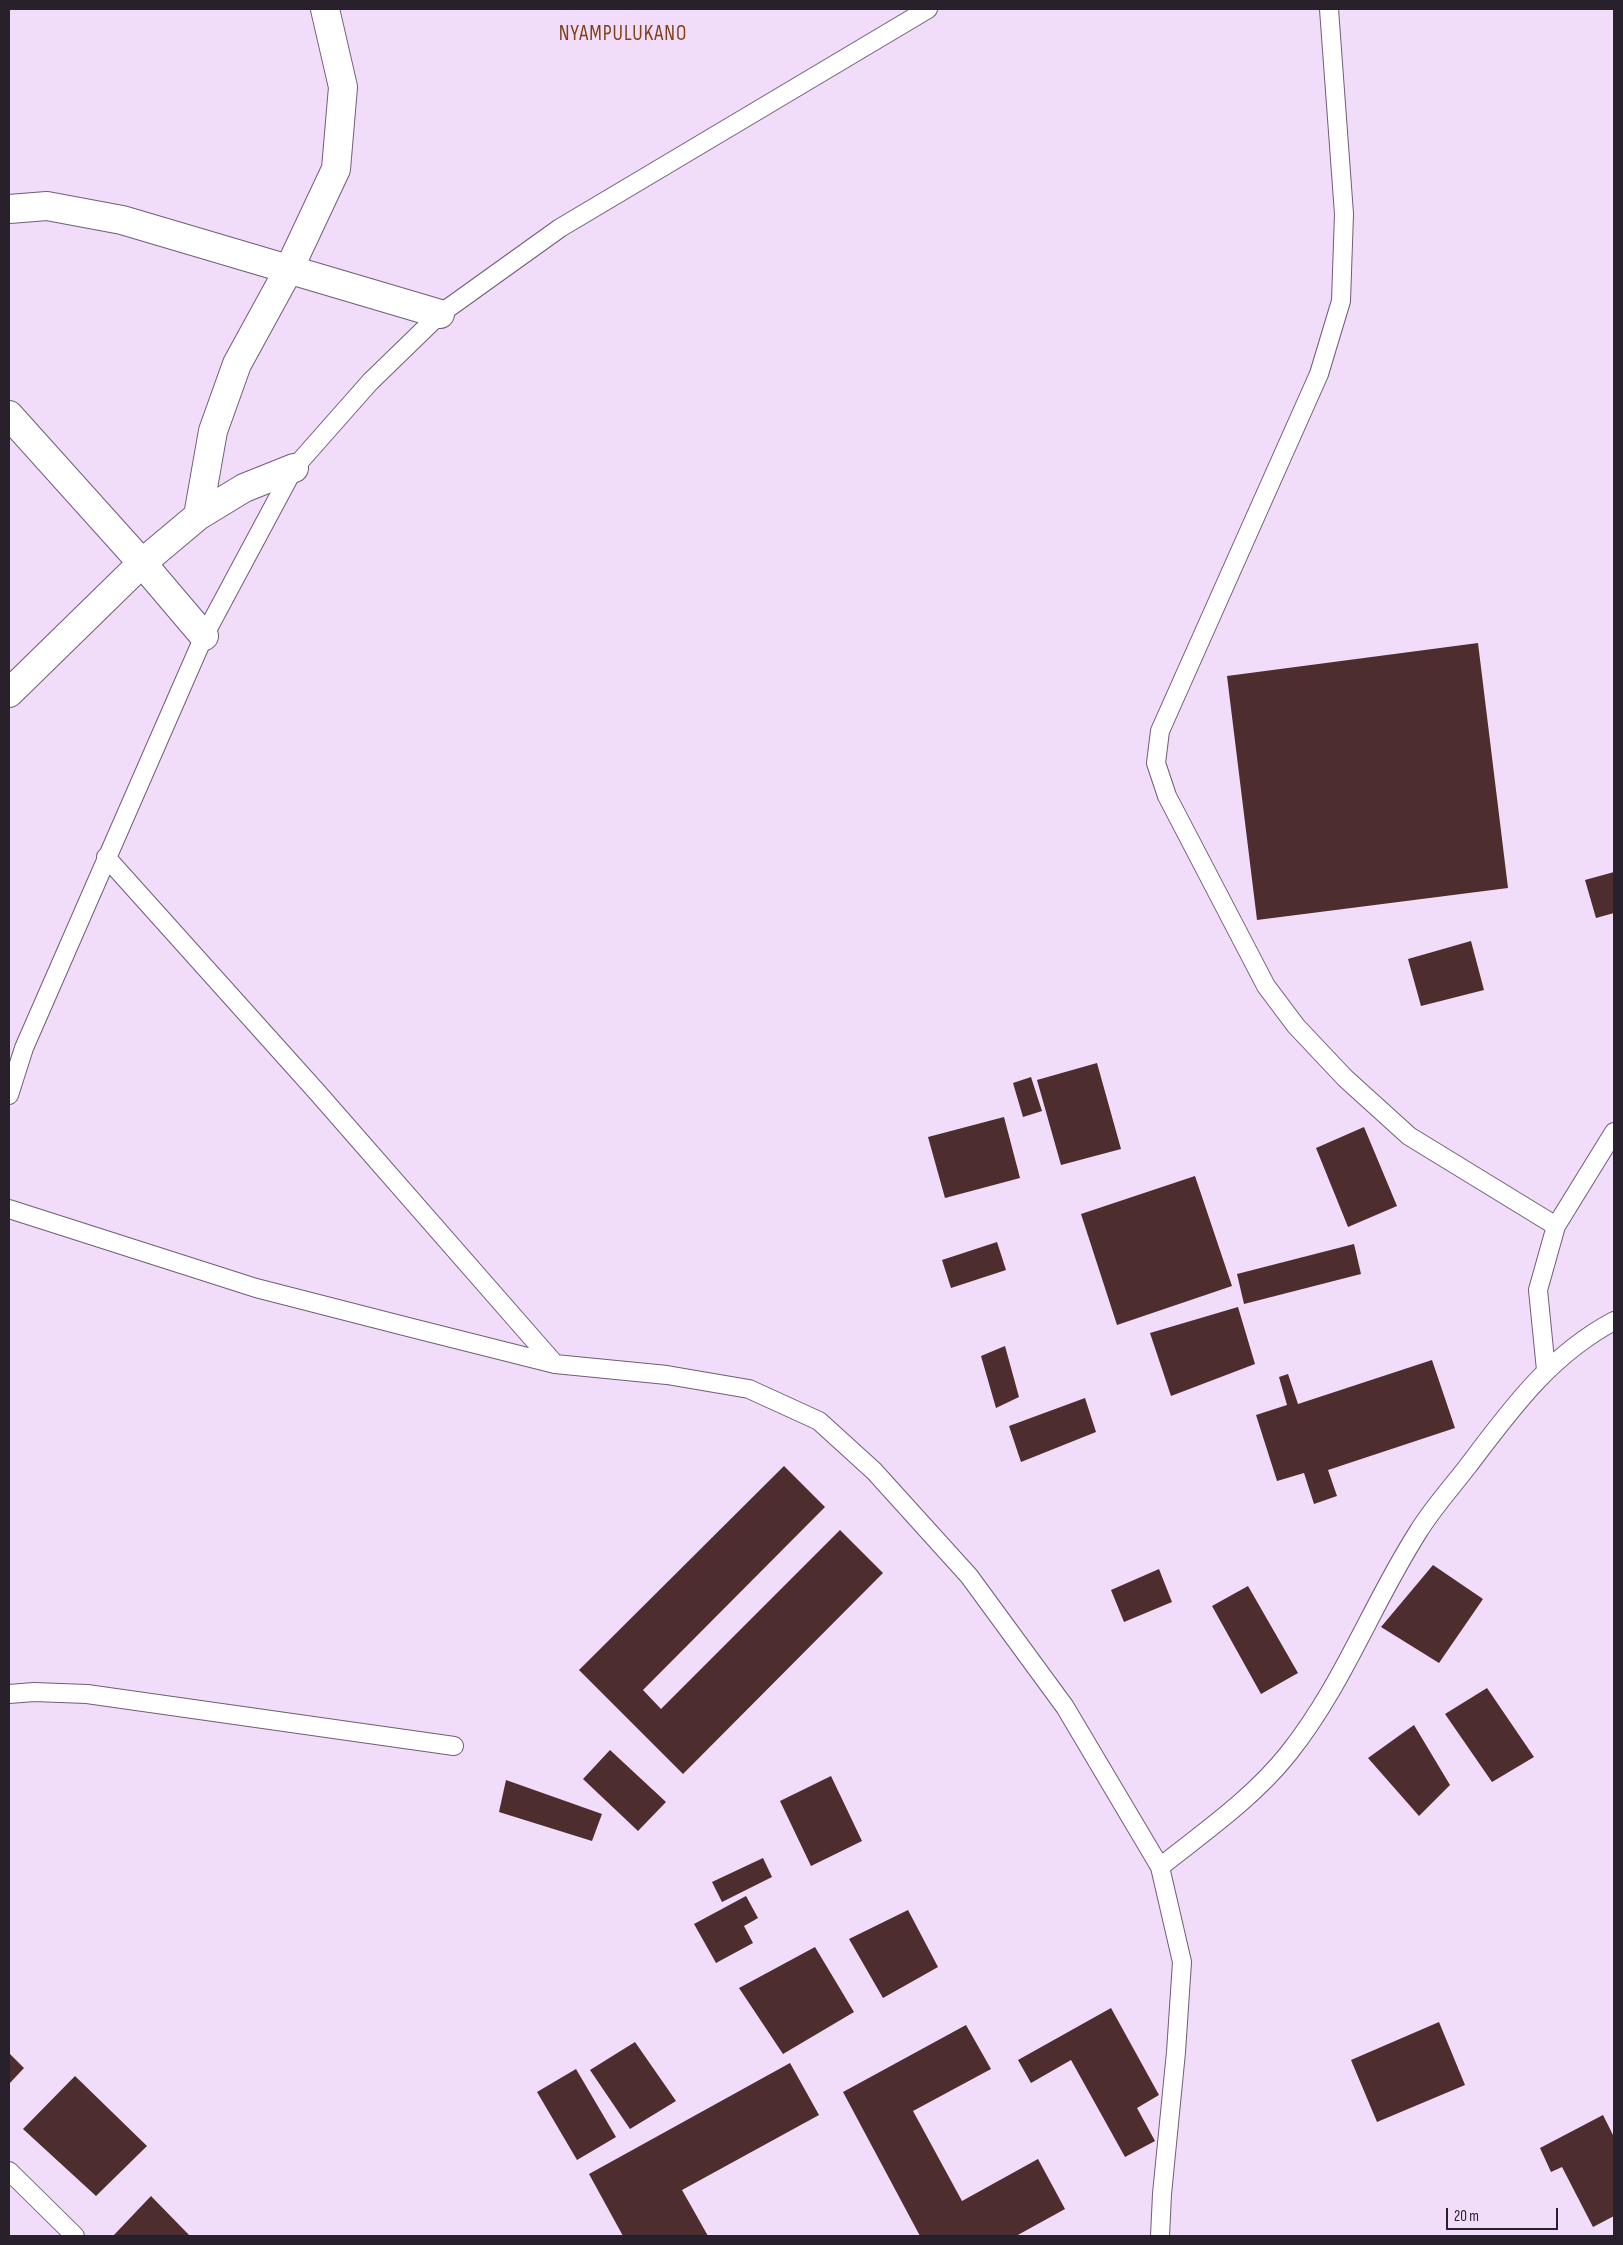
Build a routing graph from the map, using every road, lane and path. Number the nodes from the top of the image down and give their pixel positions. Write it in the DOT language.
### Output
graph roads {
  1 [pos="325,9"];
  2 [pos="928,9"];
  3 [pos="1329,9"];
  4 [pos="9,209"];
  5 [pos="289,269"];
  6 [pos="440,314"];
  7 [pos="9,414"];
  8 [pos="294,468"];
  9 [pos="198,516"];
  10 [pos="142,563"];
  11 [pos="204,636"];
  12 [pos="9,693"];
  13 [pos="106,857"];
  14 [pos="9,1096"];
  15 [pos="1614,1132"];
  16 [pos="9,1209"];
  17 [pos="1556,1226"];
  18 [pos="1614,1321"];
  19 [pos="555,1364"];
  20 [pos="1546,1370"];
  21 [pos="9,1694"];
  22 [pos="454,1746"];
  23 [pos="1160,1867"];
  24 [pos="9,2171"];
  25 [pos="75,2236"];
  26 [pos="1160,2236"];
  1 -- 5 [label="street"];
  2 -- 6 [label="lane"];
  3 -- 17 [label="lane"];
  4 -- 5 [label="street"];
  5 -- 6 [label="street"];
  5 -- 9 [label="street"];
  6 -- 8 [label="lane"];
  7 -- 10 [label="street"];
  8 -- 9 [label="street"];
  8 -- 11 [label="lane"];
  9 -- 10 [label="street"];
  10 -- 11 [label="street"];
  10 -- 12 [label="street"];
  11 -- 13 [label="lane"];
  13 -- 14 [label="lane"];
  13 -- 19 [label="lane"];
  15 -- 17 [label="lane"];
  16 -- 19 [label="lane"];
  17 -- 20 [label="lane"];
  18 -- 20 [label="lane"];
  19 -- 23 [label="lane"];
  20 -- 23 [label="lane"];
  21 -- 22 [label="lane"];
  23 -- 26 [label="lane"];
  24 -- 25 [label="lane"];
}
